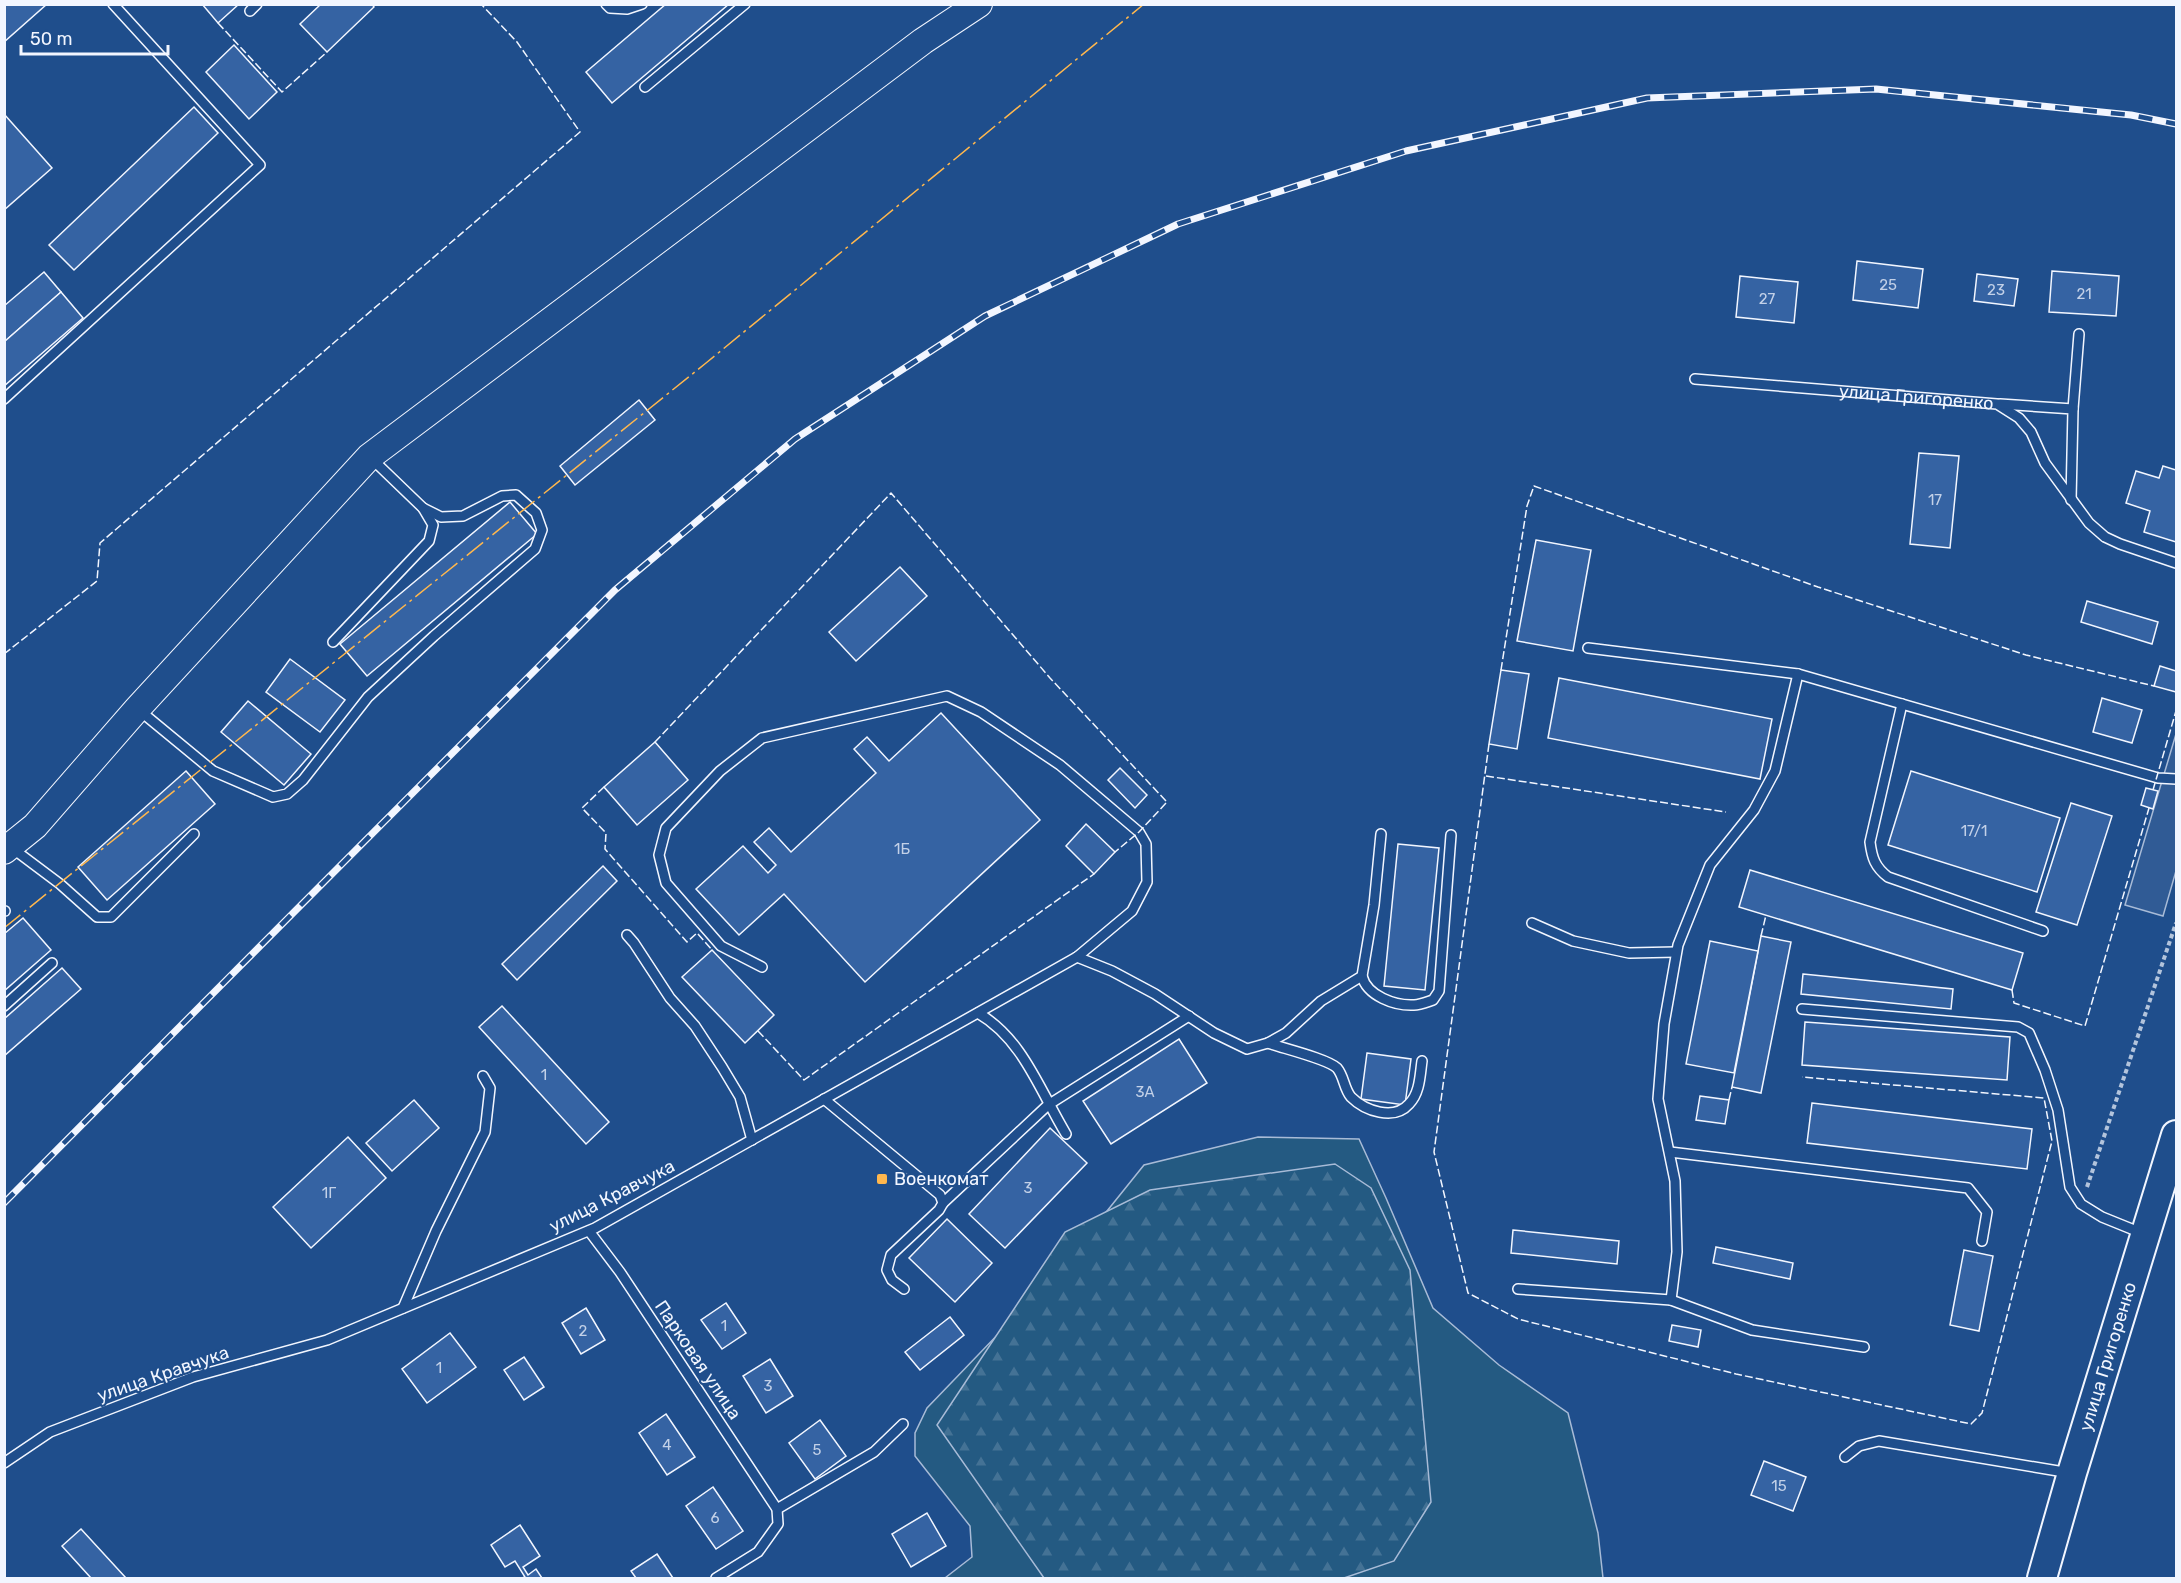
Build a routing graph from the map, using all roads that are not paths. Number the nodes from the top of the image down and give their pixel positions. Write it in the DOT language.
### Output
graph roads {
  1 [pos="113,4"];
  2 [pos="606,4"];
  3 [pos="642,4"];
  4 [pos="745,4"];
  5 [pos="979,4"];
  6 [pos="645,87"];
  7 [pos="2079,334"];
  8 [pos="1695,379"];
  9 [pos="4,399"];
  10 [pos="1997,404"];
  11 [pos="2073,409"];
  12 [pos="369,457"];
  13 [pos="2071,500"];
  14 [pos="423,508"];
  15 [pos="2176,563"];
  16 [pos="333,642"];
  17 [pos="1588,648"];
  18 [pos="1798,674"];
  19 [pos="1902,704"];
  20 [pos="137,709"];
  21 [pos="2176,779"];
  22 [pos="194,834"];
  23 [pos="1381,834"];
  24 [pos="1451,835"];
  25 [pos="7,849"];
  26 [pos="1532,923"];
  27 [pos="2043,931"];
  28 [pos="627,935"];
  29 [pos="1676,952"];
  30 [pos="1077,957"];
  31 [pos="52,963"];
  32 [pos="762,967"];
  33 [pos="1362,976"];
  34 [pos="4,1006"];
  35 [pos="1802,1009"];
  36 [pos="978,1013"];
  37 [pos="1189,1016"];
  38 [pos="1268,1043"];
  39 [pos="1422,1061"];
  40 [pos="483,1076"];
  41 [pos="824,1099"];
  42 [pos="1048,1105"];
  43 [pos="1066,1134"];
  44 [pos="2176,1135"];
  45 [pos="752,1140"];
  46 [pos="1670,1152"];
  47 [pos="943,1203"];
  48 [pos="590,1231"];
  49 [pos="2146,1235"];
  50 [pos="1982,1241"];
  51 [pos="904,1289"];
  52 [pos="1518,1289"];
  53 [pos="1671,1300"];
  54 [pos="403,1308"];
  55 [pos="1864,1347"];
  56 [pos="903,1424"];
  57 [pos="1845,1457"];
  58 [pos="4,1463"];
  59 [pos="2072,1473"];
  60 [pos="777,1509"];
  61 [pos="716,1578"];
  62 [pos="2042,1578"];
  1 -- 9 [label="lane"];
  2 -- 3 [label="lane"];
  4 -- 6 [label="lane"];
  5 -- 12 [label="main road"];
  7 -- 11 [label="lane"];
  8 -- 10 [label="lane, улица Григоренко"];
  10 -- 11 [label="lane"];
  10 -- 13 [label="lane, улица Григоренко"];
  11 -- 13 [label="lane"];
  12 -- 14 [label="lane"];
  12 -- 20 [label="main road"];
  13 -- 15 [label="lane, улица Григоренко"];
  14 -- 16 [label="lane"];
  14 -- 20 [label="lane"];
  17 -- 18 [label="lane"];
  18 -- 19 [label="lane"];
  18 -- 29 [label="lane"];
  19 -- 21 [label="lane"];
  19 -- 27 [label="lane"];
  20 -- 25 [label="main road"];
  22 -- 25 [label="lane"];
  23 -- 33 [label="lane"];
  24 -- 33 [label="lane"];
  26 -- 29 [label="lane"];
  28 -- 45 [label="lane"];
  29 -- 46 [label="lane"];
  30 -- 32 [label="lane, улица Кравчука"];
  30 -- 36 [label="lane, улица Кравчука"];
  30 -- 37 [label="lane"];
  31 -- 34 [label="lane"];
  33 -- 38 [label="lane"];
  35 -- 49 [label="lane"];
  36 -- 41 [label="lane, улица Кравчука"];
  36 -- 42 [label="lane"];
  37 -- 38 [label="lane"];
  37 -- 42 [label="lane"];
  38 -- 39 [label="lane"];
  40 -- 54 [label="lane"];
  41 -- 45 [label="lane, улица Кравчука"];
  41 -- 47 [label="lane"];
  42 -- 43 [label="lane"];
  42 -- 47 [label="lane"];
  44 -- 49 [label="main road, улица Григоренко"];
  45 -- 48 [label="lane, улица Кравчука"];
  46 -- 50 [label="lane"];
  46 -- 53 [label="lane"];
  47 -- 51 [label="lane"];
  48 -- 54 [label="lane, улица Кравчука"];
  48 -- 60 [label="lane, Парковая улица"];
  49 -- 59 [label="main road, улица Григоренко"];
  52 -- 53 [label="lane"];
  53 -- 55 [label="lane"];
  54 -- 58 [label="lane, улица Кравчука"];
  56 -- 60 [label="lane"];
  57 -- 59 [label="lane"];
  59 -- 62 [label="main road, улица Григоренко"];
  60 -- 61 [label="lane"];
}
